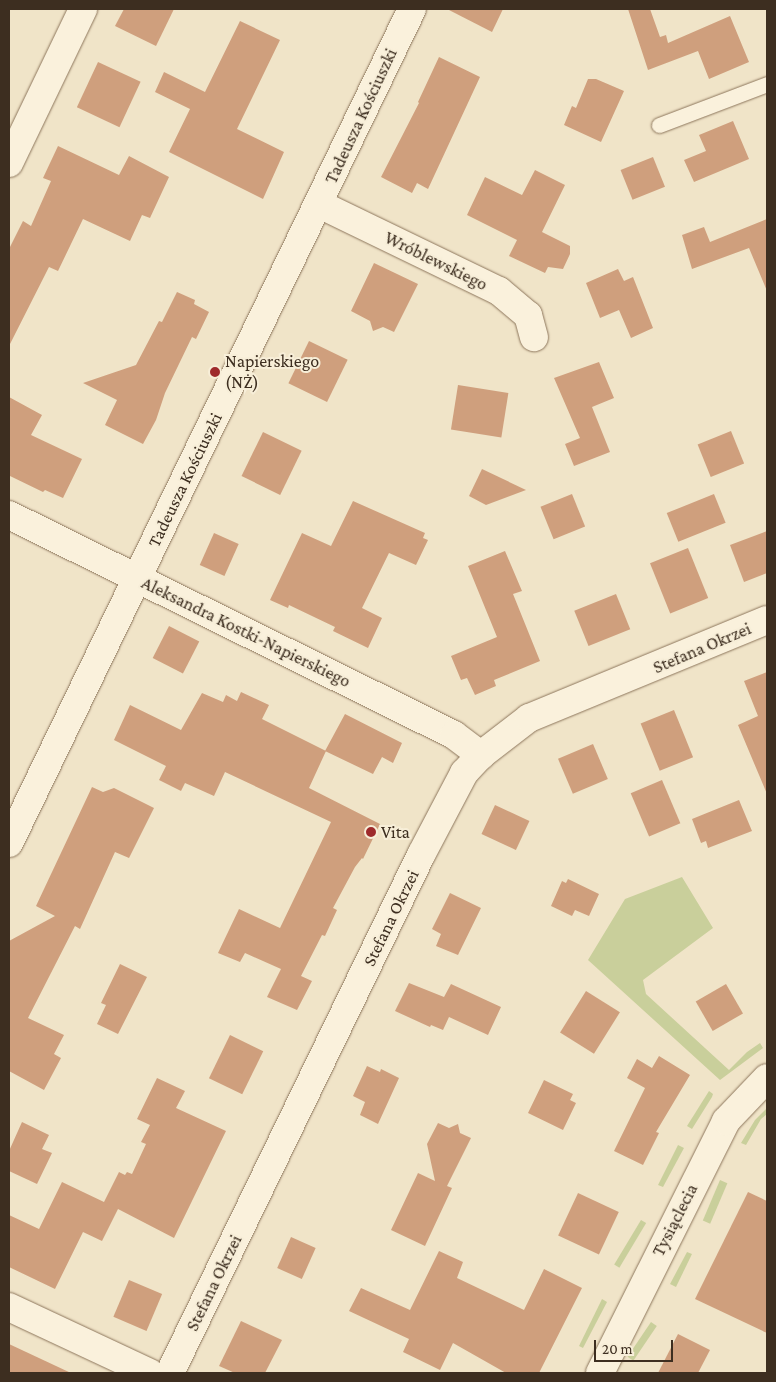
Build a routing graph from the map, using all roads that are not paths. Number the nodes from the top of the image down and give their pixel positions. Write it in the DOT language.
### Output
graph roads {
  1 [pos="84,9"];
  2 [pos="412,9"];
  3 [pos="767,84"];
  4 [pos="19,120"];
  5 [pos="659,125"];
  6 [pos="9,163"];
  7 [pos="319,204"];
  8 [pos="534,337"];
  9 [pos="9,515"];
  10 [pos="137,578"];
  11 [pos="767,620"];
  12 [pos="480,754"];
  13 [pos="9,843"];
  14 [pos="767,1078"];
  15 [pos="9,1307"];
  16 [pos="150,1373"];
  17 [pos="170,1373"];
  18 [pos="600,1373"];
  1 -- 4 [label="street"];
  2 -- 7 [label="street, Tadeusza Kościuszki"];
  3 -- 5 [label="lane"];
  4 -- 6 [label="street"];
  7 -- 8 [label="street, Wróblewskiego"];
  7 -- 10 [label="street, Tadeusza Kościuszki"];
  9 -- 10 [label="street, Aleksandra Kostki-Napierskiego"];
  10 -- 12 [label="street, Aleksandra Kostki-Napierskiego"];
  10 -- 13 [label="street, Tadeusza Kościuszki"];
  11 -- 12 [label="street, Stefana Okrzei"];
  12 -- 17 [label="street, Stefana Okrzei"];
  14 -- 18 [label="street, Tysiąclecia"];
  15 -- 16 [label="street"];
}
